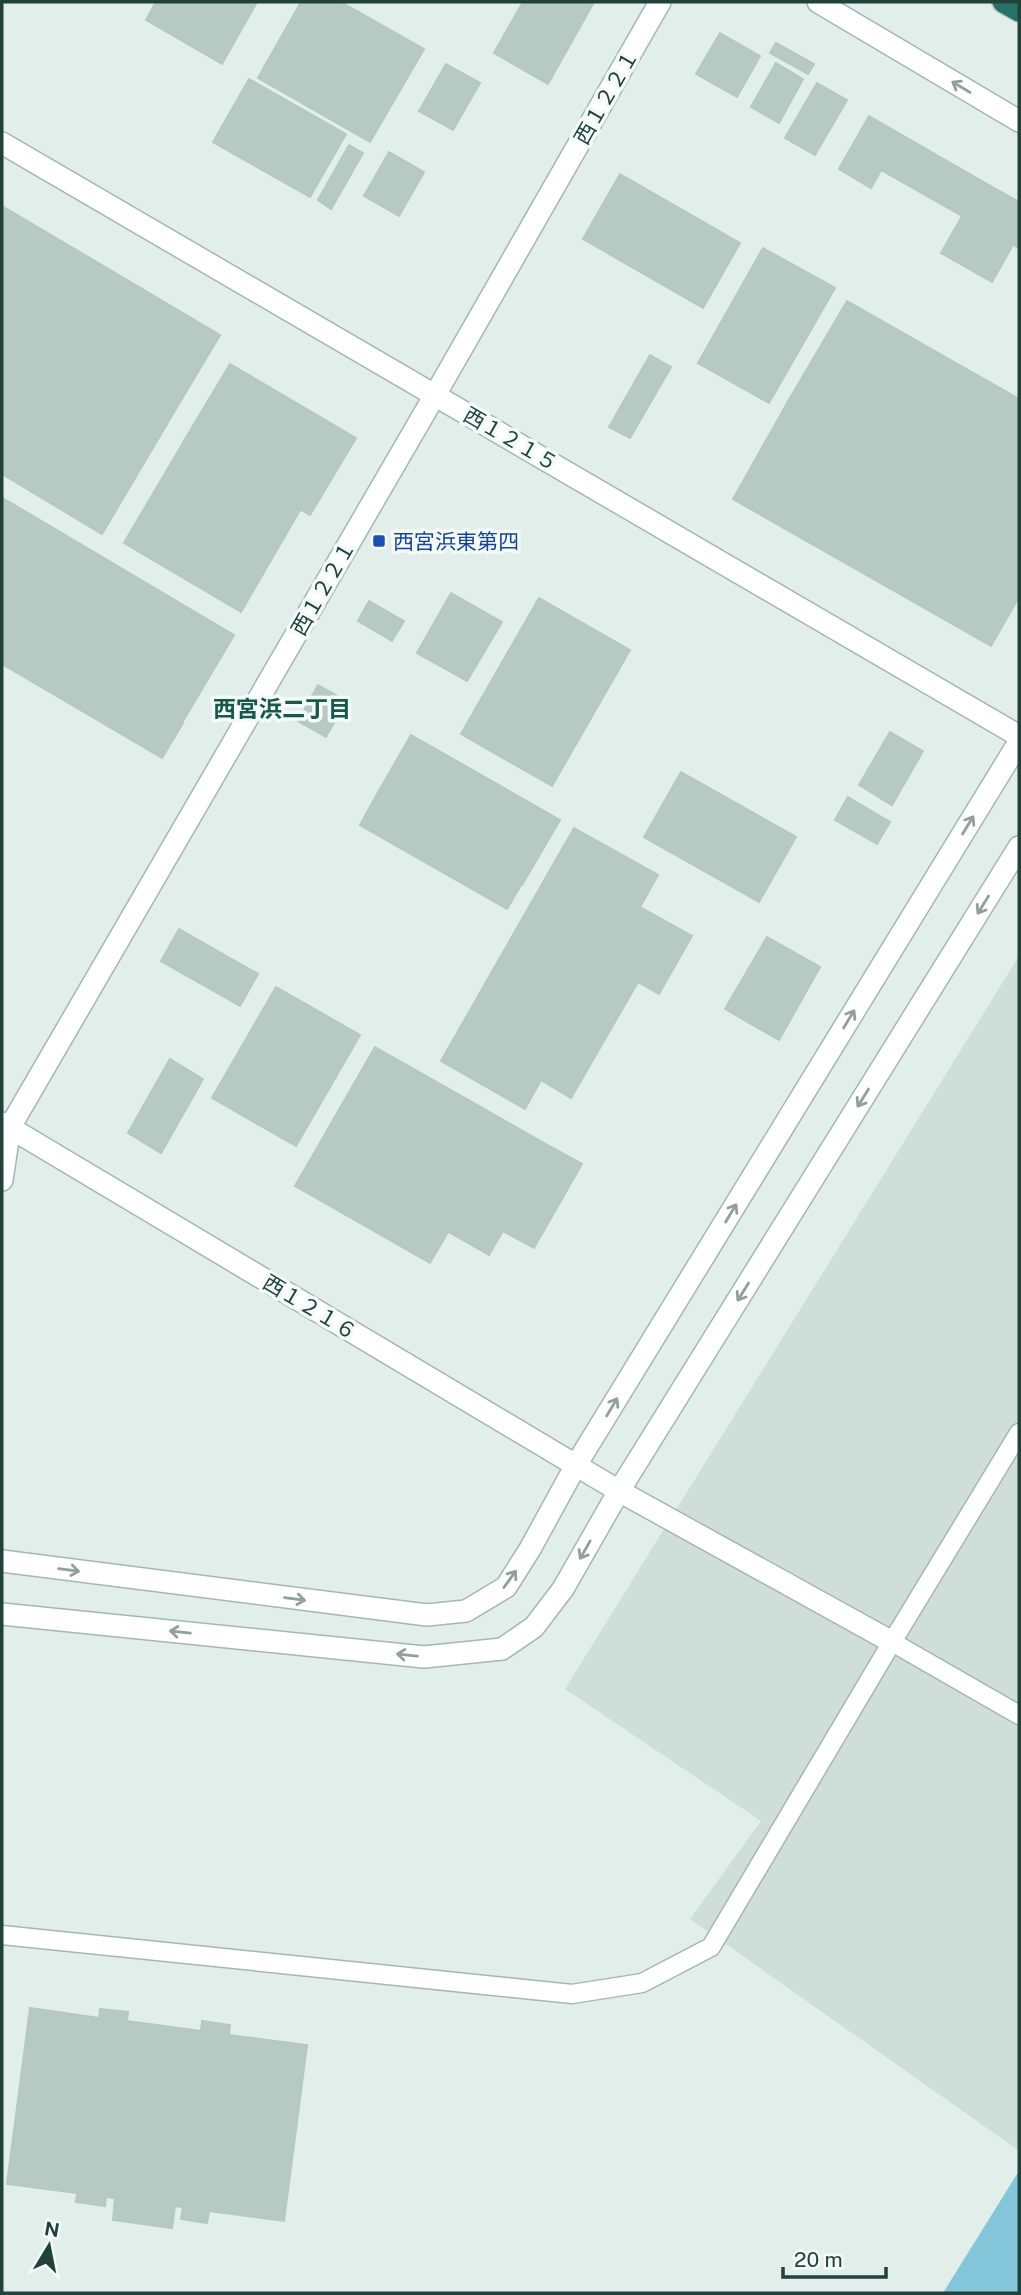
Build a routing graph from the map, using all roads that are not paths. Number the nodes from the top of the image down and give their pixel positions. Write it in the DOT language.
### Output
graph roads {
  1 [pos="660,2"];
  2 [pos="818,2"];
  3 [pos="1003,2"];
  4 [pos="1019,11"];
  5 [pos="1019,121"];
  6 [pos="2,143"];
  7 [pos="435,395"];
  8 [pos="1019,736"];
  9 [pos="1019,742"];
  10 [pos="1019,847"];
  11 [pos="6,1125"];
  12 [pos="2,1180"];
  13 [pos="1019,1433"];
  14 [pos="576,1465"];
  15 [pos="619,1491"];
  16 [pos="2,1561"];
  17 [pos="2,1614"];
  18 [pos="892,1642"];
  19 [pos="1019,1715"];
  20 [pos="2,1936"];
  1 -- 7 [label="street, 西１２２１"];
  5 -- 2 [label="street, one-way"];
  3 -- 4 [label="highway"];
  6 -- 7 [label="street, 西１２１５"];
  7 -- 8 [label="street, 西１２１５"];
  7 -- 11 [label="street, 西１２２１"];
  14 -- 9 [label="street, one-way"];
  10 -- 15 [label="street, one-way"];
  11 -- 12 [label="street, 西１２２１"];
  11 -- 14 [label="street, 西１２１６"];
  13 -- 18 [label="lane"];
  14 -- 15 [label="street, 西１２１６"];
  16 -- 14 [label="street, one-way"];
  15 -- 17 [label="street, one-way"];
  15 -- 18 [label="street, 西１２１６"];
  18 -- 19 [label="lane"];
  18 -- 20 [label="lane"];
}
